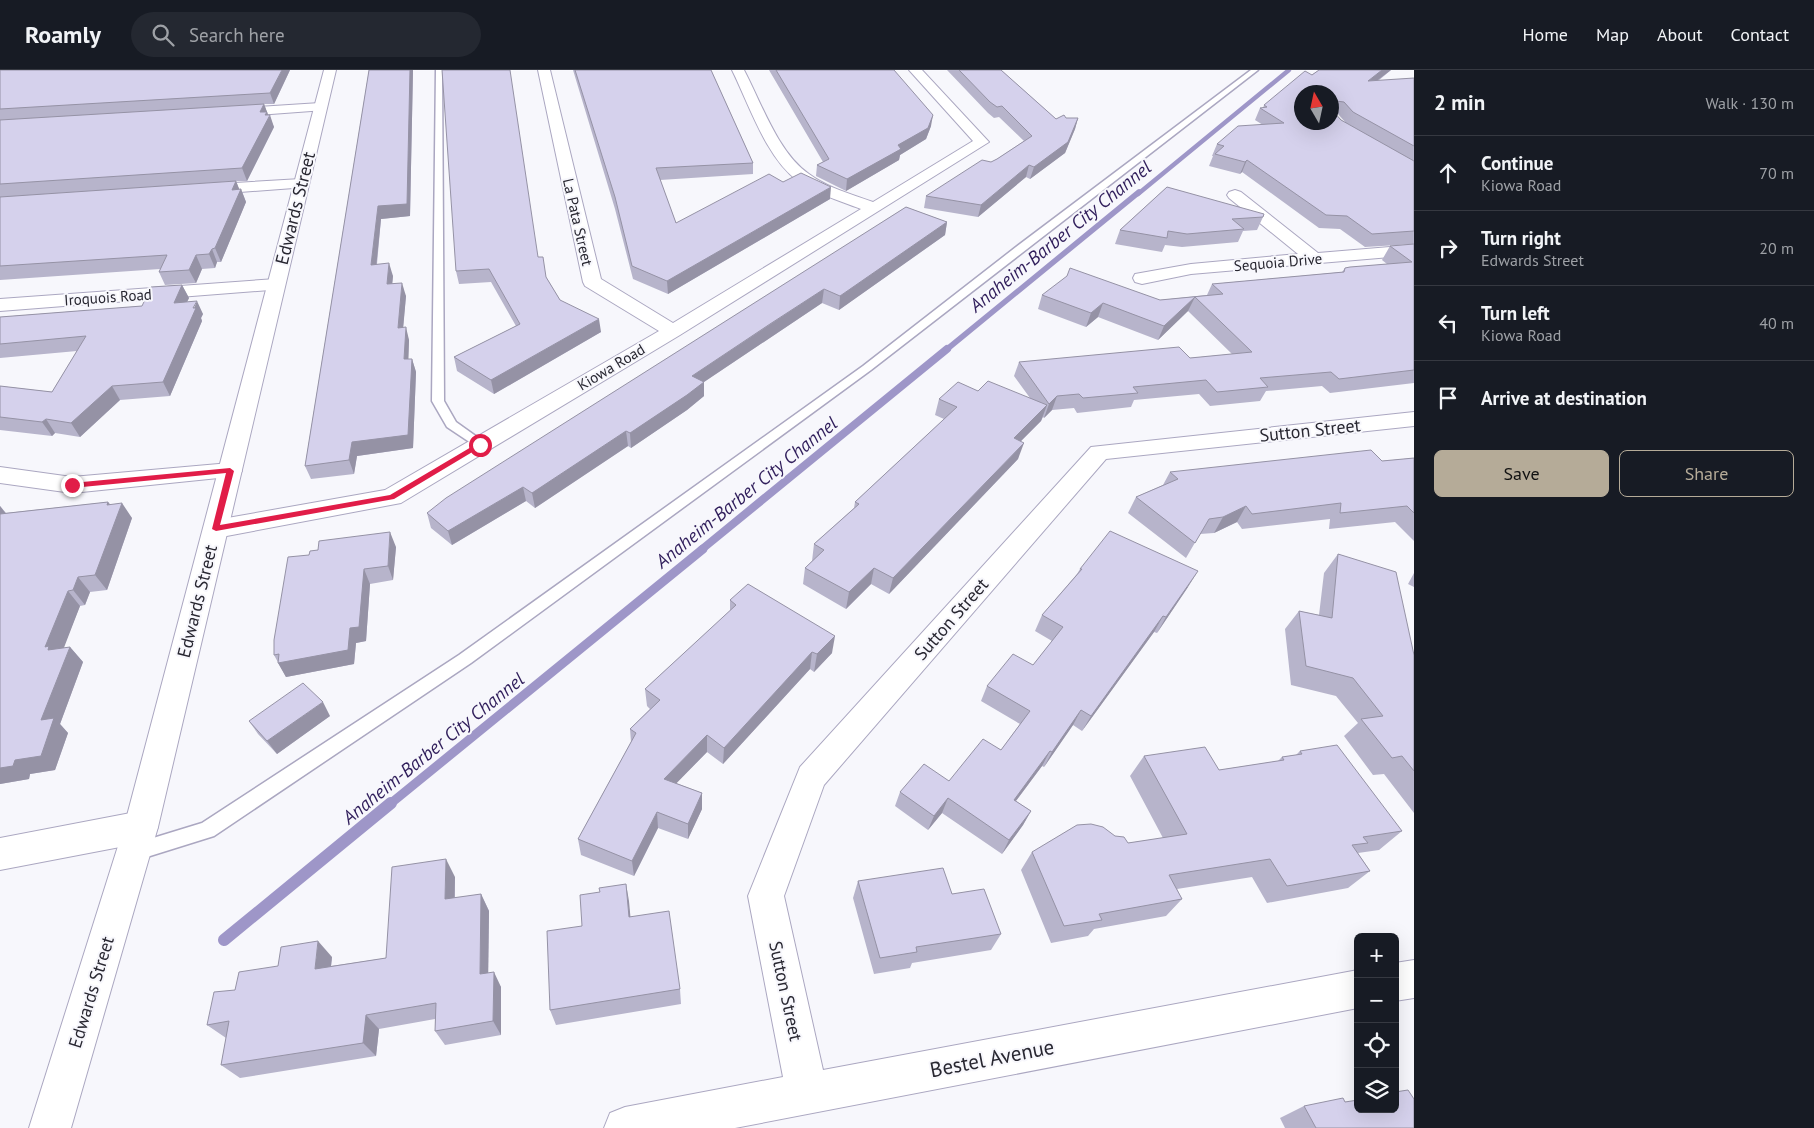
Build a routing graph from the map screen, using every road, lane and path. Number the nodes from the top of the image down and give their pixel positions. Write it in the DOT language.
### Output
graph roads {
  1 [pos="330,70"];
  2 [pos="440,70"];
  3 [pos="544,70"];
  4 [pos="738,70"];
  5 [pos="915,70"];
  6 [pos="1255,70"];
  7 [pos="320,108"];
  8 [pos="214,114"];
  9 [pos="301,184"];
  10 [pos="185,192"];
  11 [pos="1235,195"];
  12 [pos="874,208"];
  13 [pos="1414,250"];
  14 [pos="1315,258"];
  15 [pos="1142,278"];
  16 [pos="276,285"];
  17 [pos="0,305"];
  18 [pos="673,331"];
  19 [pos="1414,419"];
  20 [pos="480,445"];
  21 [pos="230,471"];
  22 [pos="0,475"];
  23 [pos="216,529"];
  24 [pos="137,839"];
  25 [pos="0,854"];
  26 [pos="1414,978"];
  27 [pos="1399,981"];
  28 [pos="1354,990"];
  29 [pos="807,1093"];
  30 [pos="50,1128"];
  31 [pos="626,1128"];
  1 -- 7 [label="street, Edwards Street"];
  2 -- 20 [label="lane"];
  3 -- 18 [label="street, La Pata Street"];
  4 -- 12 [label="street"];
  5 -- 12 [label="street, Kiowa Road"];
  6 -- 24 [label="lane"];
  7 -- 8 [label="street"];
  7 -- 9 [label="street, Edwards Street"];
  9 -- 10 [label="street"];
  9 -- 16 [label="street, Edwards Street"];
  11 -- 14 [label="street"];
  12 -- 18 [label="street, Kiowa Road"];
  13 -- 14 [label="street, Sequoia Drive"];
  14 -- 15 [label="street, Sequoia Drive"];
  16 -- 17 [label="street, Iroquois Road"];
  16 -- 21 [label="street, Edwards Street"];
  18 -- 20 [label="street, Kiowa Road"];
  19 -- 29 [label="street, Sutton Street"];
  20 -- 23 [label="street, Kiowa Road"];
  21 -- 22 [label="street"];
  21 -- 23 [label="street, Edwards Street"];
  23 -- 24 [label="street, Edwards Street"];
  24 -- 25 [label="street"];
  24 -- 30 [label="street, Edwards Street"];
  26 -- 27 [label="street"];
  28 -- 29 [label="street, Bestel Avenue"];
  29 -- 31 [label="street, Bestel Avenue"];
}
